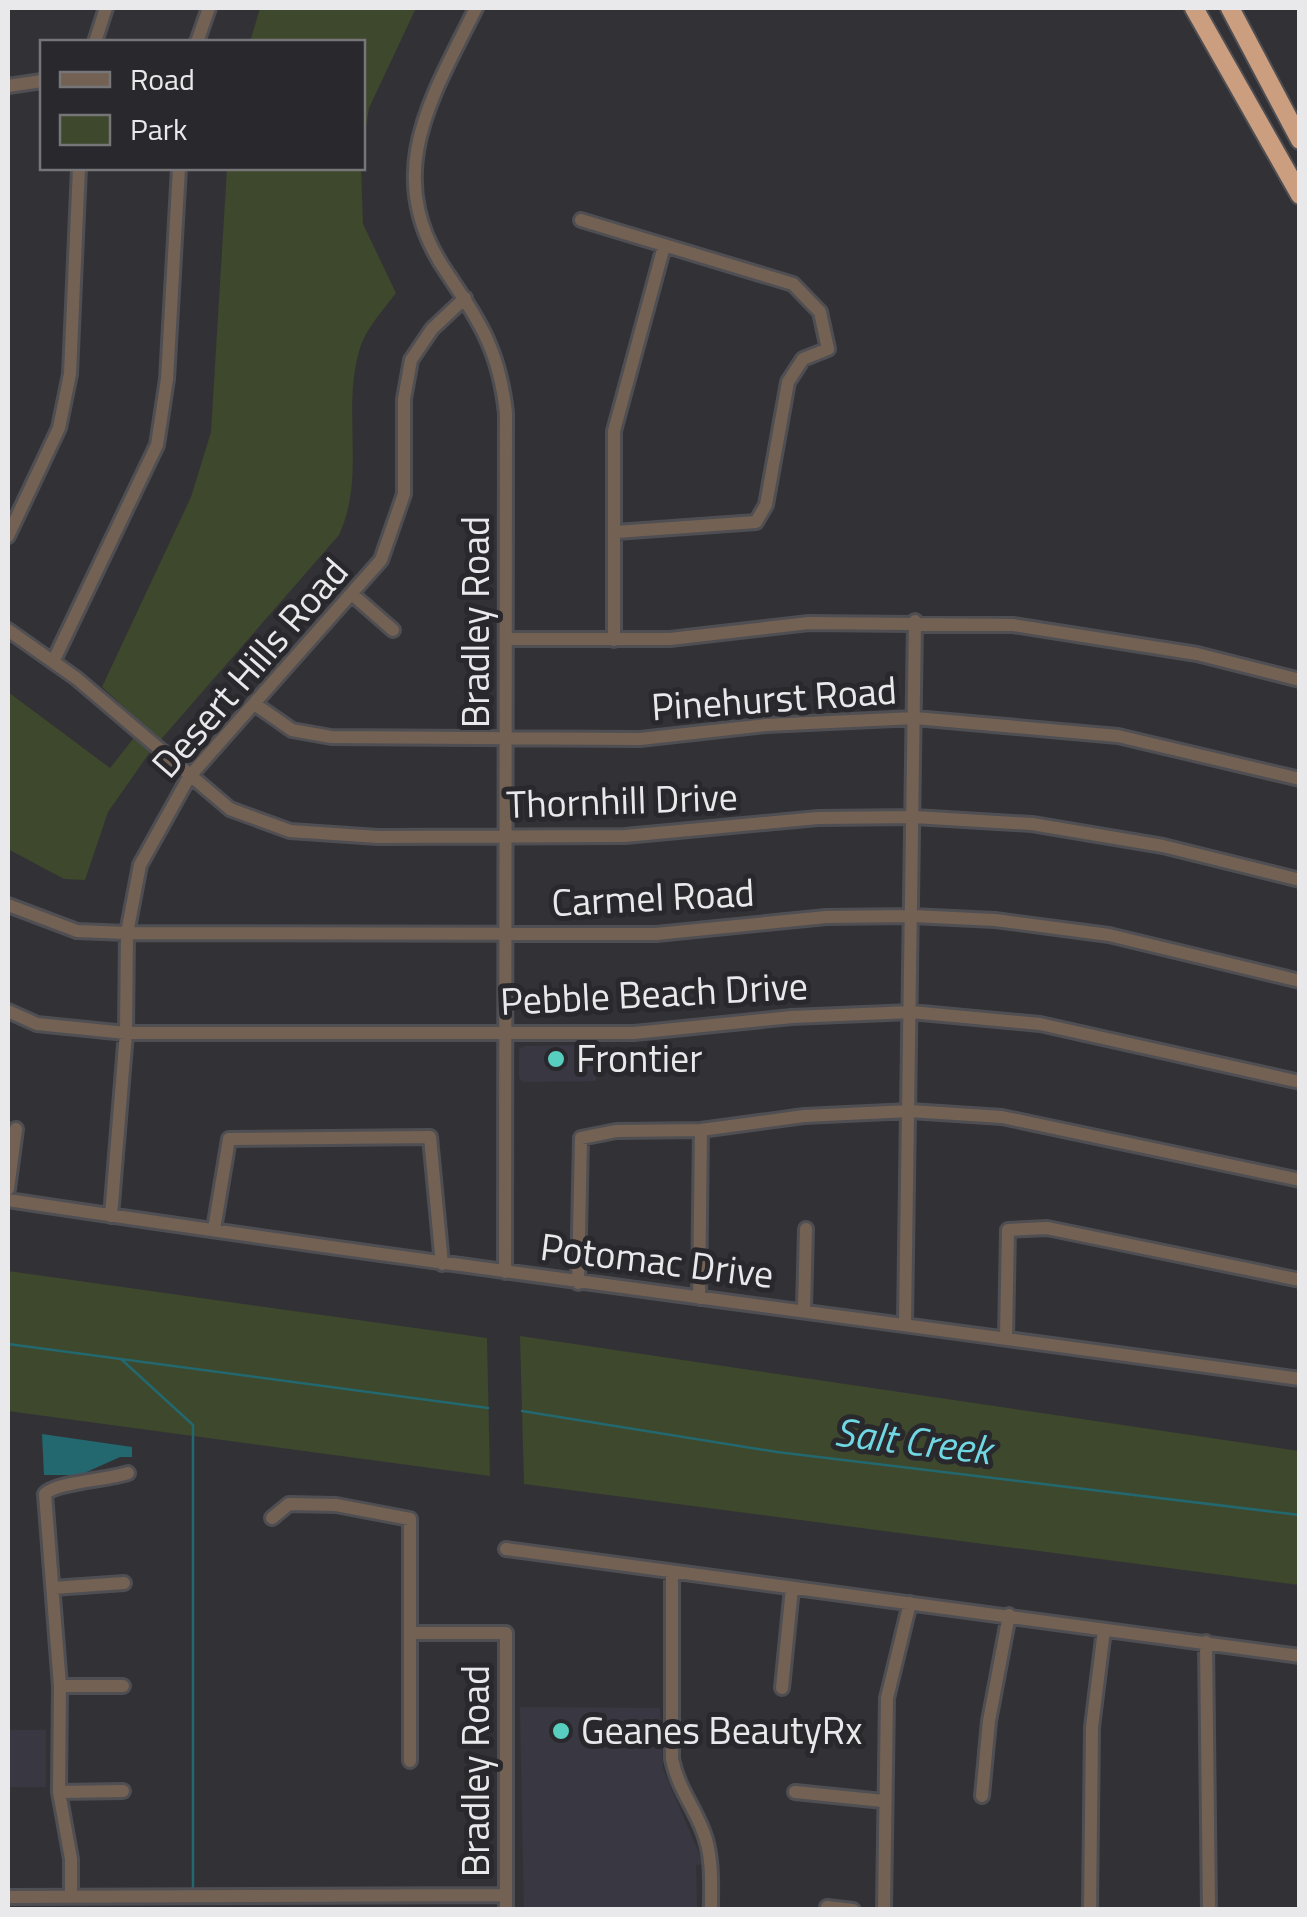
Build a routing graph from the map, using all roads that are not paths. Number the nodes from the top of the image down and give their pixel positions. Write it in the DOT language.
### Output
graph roads {
  1 [pos="106,8"];
  2 [pos="209,8"];
  3 [pos="476,8"];
  4 [pos="1194,8"];
  5 [pos="1230,8"];
  6 [pos="97,40"];
  7 [pos="198,40"];
  8 [pos="40,81"];
  9 [pos="8,86"];
  10 [pos="1300,140"];
  11 [pos="79,170"];
  12 [pos="180,170"];
  13 [pos="1300,195"];
  14 [pos="581,220"];
  15 [pos="664,246"];
  16 [pos="466,298"];
  17 [pos="12,516"];
  18 [pos="616,532"];
  19 [pos="8,536"];
  20 [pos="354,595"];
  21 [pos="915,621"];
  22 [pos="8,630"];
  23 [pos="393,630"];
  24 [pos="506,639"];
  25 [pos="614,640"];
  26 [pos="53,662"];
  27 [pos="1300,680"];
  28 [pos="256,705"];
  29 [pos="915,718"];
  30 [pos="505,737"];
  31 [pos="189,778"];
  32 [pos="1300,779"];
  33 [pos="914,817"];
  34 [pos="505,836"];
  35 [pos="1300,880"];
  36 [pos="8,905"];
  37 [pos="912,916"];
  38 [pos="127,933"];
  39 [pos="504,934"];
  40 [pos="1300,981"];
  41 [pos="8,1011"];
  42 [pos="911,1012"];
  43 [pos="126,1033"];
  44 [pos="504,1033"];
  45 [pos="1300,1082"];
  46 [pos="910,1111"];
  47 [pos="16,1130"];
  48 [pos="702,1130"];
  49 [pos="1300,1180"];
  50 [pos="8,1189"];
  51 [pos="8,1200"];
  52 [pos="111,1216"];
  53 [pos="806,1228"];
  54 [pos="214,1230"];
  55 [pos="442,1264"];
  56 [pos="506,1272"];
  57 [pos="1300,1280"];
  58 [pos="578,1283"];
  59 [pos="699,1298"];
  60 [pos="804,1308"];
  61 [pos="905,1322"];
  62 [pos="1006,1338"];
  63 [pos="1300,1379"];
  64 [pos="128,1473"];
  65 [pos="272,1518"];
  66 [pos="506,1549"];
  67 [pos="672,1573"];
  68 [pos="124,1583"];
  69 [pos="53,1588"];
  70 [pos="792,1588"];
  71 [pos="910,1604"];
  72 [pos="1009,1615"];
  73 [pos="1104,1630"];
  74 [pos="410,1634"];
  75 [pos="1206,1642"];
  76 [pos="1300,1656"];
  77 [pos="60,1686"];
  78 [pos="122,1686"];
  79 [pos="782,1688"];
  80 [pos="410,1760"];
  81 [pos="123,1791"];
  82 [pos="59,1792"];
  83 [pos="795,1792"];
  84 [pos="982,1796"];
  85 [pos="883,1800"];
  86 [pos="8,1897"];
  87 [pos="71,1897"];
  88 [pos="506,1902"];
  89 [pos="826,1907"];
  90 [pos="711,1910"];
  91 [pos="853,1910"];
  92 [pos="884,1910"];
  93 [pos="1090,1910"];
  94 [pos="1209,1910"];
  1 -- 6 [label="street"];
  2 -- 7 [label="street"];
  3 -- 16 [label="street, Bradley Road"];
  4 -- 13 [label="highway"];
  5 -- 10 [label="highway"];
  8 -- 9 [label="street"];
  11 -- 17 [label="street"];
  12 -- 26 [label="street"];
  14 -- 15 [label="street"];
  15 -- 18 [label="street"];
  15 -- 18 [label="street"];
  16 -- 20 [label="street, Desert Hills Road"];
  16 -- 24 [label="street, Bradley Road"];
  17 -- 19 [label="street"];
  18 -- 25 [label="street"];
  20 -- 23 [label="street"];
  20 -- 28 [label="street, Desert Hills Road"];
  21 -- 25 [label="street"];
  21 -- 27 [label="street"];
  21 -- 29 [label="street"];
  22 -- 26 [label="street, Thornhill Drive"];
  24 -- 25 [label="street"];
  24 -- 30 [label="street, Bradley Road"];
  26 -- 31 [label="street, Thornhill Drive"];
  28 -- 30 [label="street, Pinehurst Road"];
  28 -- 31 [label="street, Desert Hills Road"];
  29 -- 30 [label="street, Pinehurst Road"];
  29 -- 32 [label="street, Pinehurst Road"];
  29 -- 33 [label="street"];
  30 -- 34 [label="street, Bradley Road"];
  31 -- 34 [label="street, Thornhill Drive"];
  31 -- 38 [label="street, Desert Hills Road"];
  33 -- 34 [label="street, Thornhill Drive"];
  33 -- 35 [label="street, Thornhill Drive"];
  33 -- 37 [label="street"];
  34 -- 39 [label="street, Bradley Road"];
  36 -- 38 [label="street, Carmel Road"];
  37 -- 39 [label="street, Carmel Road"];
  37 -- 40 [label="street, Carmel Road"];
  37 -- 42 [label="street"];
  38 -- 39 [label="street, Carmel Road"];
  38 -- 43 [label="street, Desert Hills Road"];
  39 -- 44 [label="street, Bradley Road"];
  41 -- 43 [label="street, Pebble Beach Drive"];
  42 -- 44 [label="street, Pebble Beach Drive"];
  42 -- 45 [label="street, Pebble Beach Drive"];
  42 -- 46 [label="street"];
  43 -- 44 [label="street, Pebble Beach Drive"];
  43 -- 52 [label="street, Desert Hills Road"];
  44 -- 56 [label="street, Bradley Road"];
  46 -- 48 [label="street"];
  46 -- 49 [label="street"];
  46 -- 61 [label="street"];
  47 -- 50 [label="street"];
  48 -- 58 [label="street"];
  48 -- 59 [label="street"];
  51 -- 52 [label="street, Potomac Drive"];
  52 -- 54 [label="street, Potomac Drive"];
  53 -- 60 [label="street"];
  54 -- 55 [label="street, Potomac Drive"];
  54 -- 55 [label="street"];
  55 -- 56 [label="street, Potomac Drive"];
  56 -- 58 [label="street, Potomac Drive"];
  57 -- 62 [label="street"];
  58 -- 59 [label="street, Potomac Drive"];
  59 -- 60 [label="street, Potomac Drive"];
  60 -- 61 [label="street, Potomac Drive"];
  61 -- 62 [label="street, Potomac Drive"];
  62 -- 63 [label="street, Potomac Drive"];
  64 -- 69 [label="street"];
  65 -- 74 [label="street"];
  66 -- 67 [label="street"];
  67 -- 70 [label="street"];
  67 -- 90 [label="street"];
  68 -- 69 [label="street"];
  69 -- 77 [label="street"];
  70 -- 71 [label="street"];
  70 -- 79 [label="street"];
  71 -- 72 [label="street"];
  71 -- 85 [label="street"];
  72 -- 73 [label="street"];
  72 -- 84 [label="street"];
  73 -- 75 [label="street"];
  73 -- 93 [label="street"];
  74 -- 80 [label="street"];
  74 -- 88 [label="street, Bradley Road"];
  75 -- 76 [label="street"];
  75 -- 94 [label="street"];
  77 -- 78 [label="street"];
  77 -- 82 [label="street"];
  81 -- 82 [label="street"];
  82 -- 87 [label="street"];
  83 -- 85 [label="street"];
  85 -- 92 [label="street"];
  86 -- 87 [label="street"];
  87 -- 88 [label="street"];
  89 -- 91 [label="street"];
}
